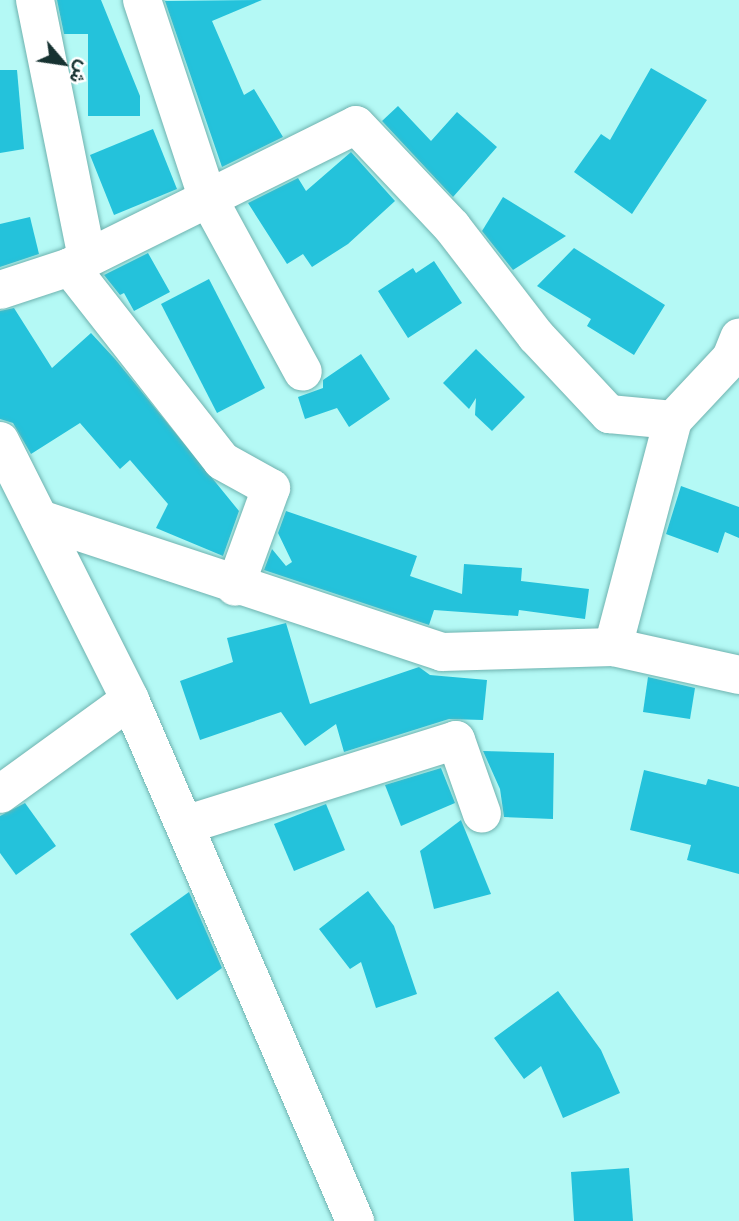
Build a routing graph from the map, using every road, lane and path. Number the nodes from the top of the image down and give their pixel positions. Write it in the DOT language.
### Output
graph roads {
  1 [pos="35,0"];
  2 [pos="142,0"];
  3 [pos="207,196"];
  4 [pos="79,263"];
  5 [pos="0,290"];
  6 [pos="739,338"];
  7 [pos="303,372"];
  8 [pos="673,420"];
  9 [pos="0,441"];
  10 [pos="40,519"];
  11 [pos="235,587"];
  12 [pos="613,647"];
  13 [pos="739,675"];
  14 [pos="130,699"];
  15 [pos="0,794"];
  16 [pos="482,814"];
  17 [pos="185,825"];
  18 [pos="355,1221"];
  1 -- 4 [label="street"];
  2 -- 3 [label="street"];
  3 -- 4 [label="street"];
  3 -- 7 [label="street"];
  3 -- 8 [label="street"];
  4 -- 5 [label="street"];
  4 -- 11 [label="street"];
  6 -- 8 [label="street"];
  8 -- 12 [label="street"];
  9 -- 10 [label="street"];
  10 -- 11 [label="street"];
  10 -- 14 [label="street"];
  11 -- 12 [label="street"];
  12 -- 13 [label="street"];
  14 -- 15 [label="street"];
  14 -- 17 [label="street"];
  16 -- 17 [label="street"];
  17 -- 18 [label="street"];
}
